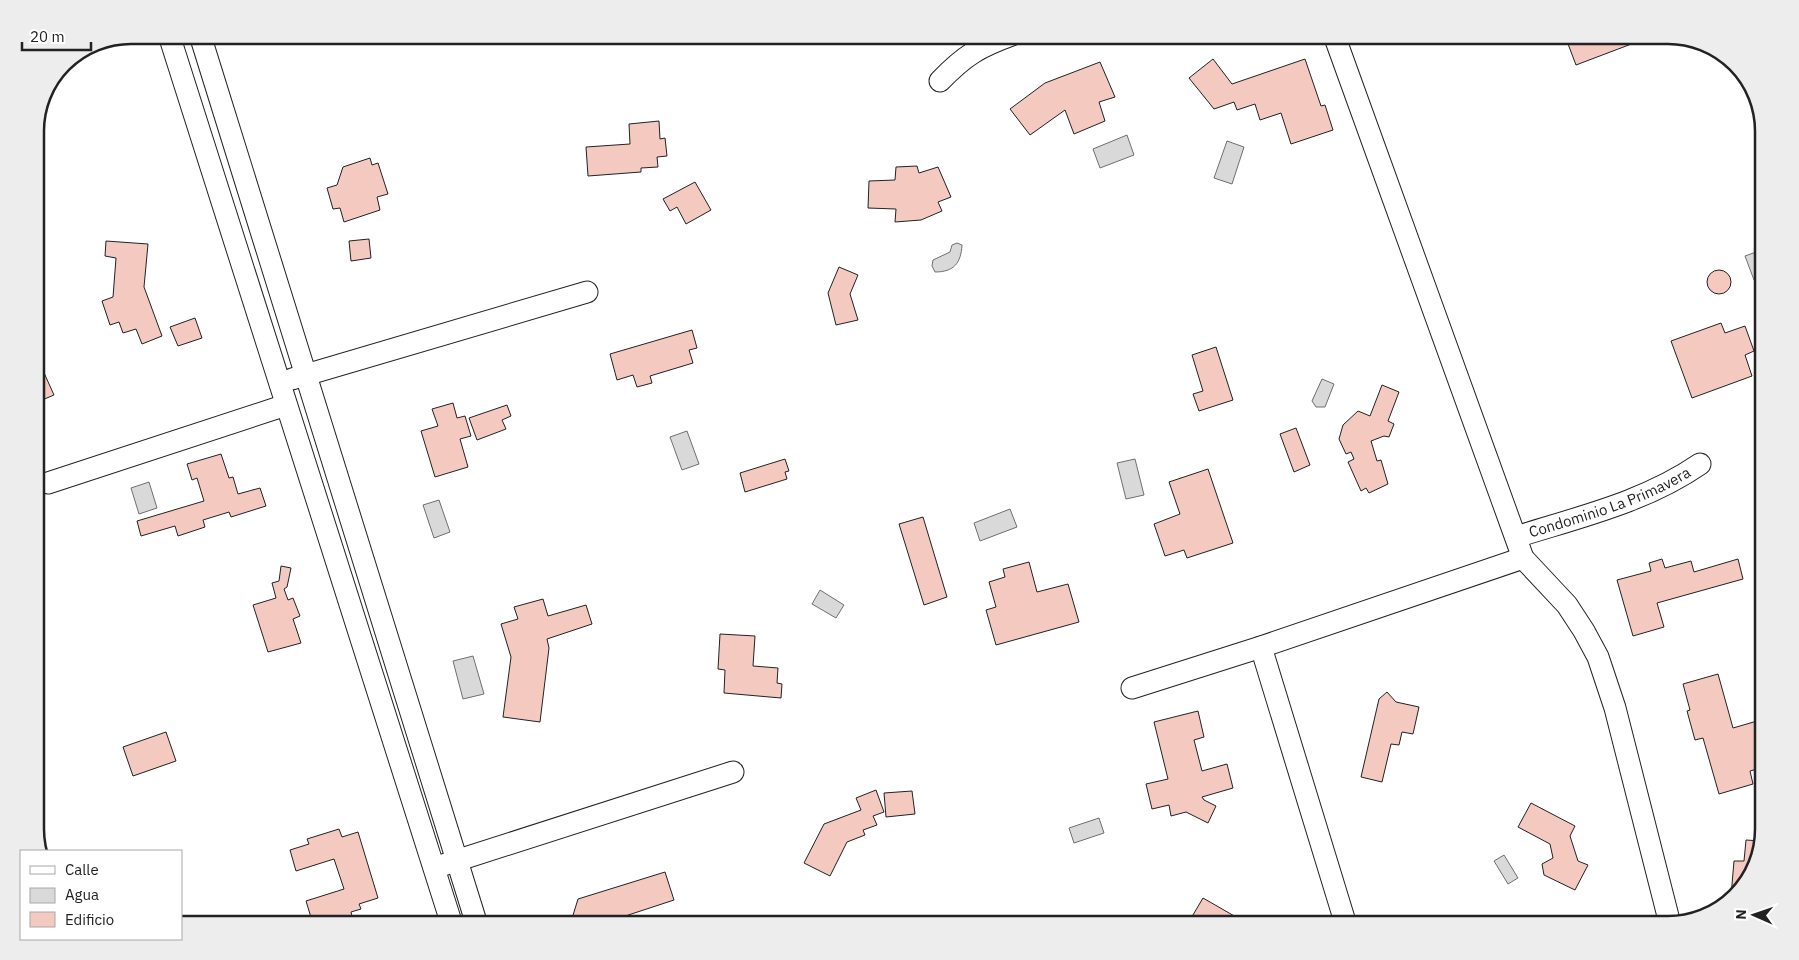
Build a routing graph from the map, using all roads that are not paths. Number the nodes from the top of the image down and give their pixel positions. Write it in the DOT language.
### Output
graph roads {
  1 [pos="172,44"];
  2 [pos="203,44"];
  3 [pos="989,44"];
  4 [pos="1337,44"];
  5 [pos="940,81"];
  6 [pos="587,292"];
  7 [pos="305,375"];
  8 [pos="279,383"];
  9 [pos="286,405"];
  10 [pos="1700,464"];
  11 [pos="48,483"];
  12 [pos="1516,537"];
  13 [pos="1523,558"];
  14 [pos="1261,647"];
  15 [pos="1132,688"];
  16 [pos="733,772"];
  17 [pos="457,861"];
  18 [pos="433,868"];
  19 [pos="448,916"];
  20 [pos="474,916"];
  21 [pos="1343,916"];
  22 [pos="1667,916"];
  1 -- 8 [label="street"];
  2 -- 7 [label="street"];
  3 -- 5 [label="street"];
  4 -- 12 [label="street"];
  6 -- 7 [label="street"];
  7 -- 8 [label="street"];
  7 -- 17 [label="street"];
  8 -- 9 [label="street"];
  9 -- 11 [label="street"];
  9 -- 18 [label="street"];
  10 -- 12 [label="street, Condominio La Primavera"];
  12 -- 13 [label="street"];
  13 -- 14 [label="street"];
  13 -- 22 [label="street"];
  14 -- 15 [label="street"];
  14 -- 21 [label="street"];
  16 -- 17 [label="street"];
  17 -- 18 [label="street"];
  17 -- 20 [label="street"];
  18 -- 19 [label="street"];
}
